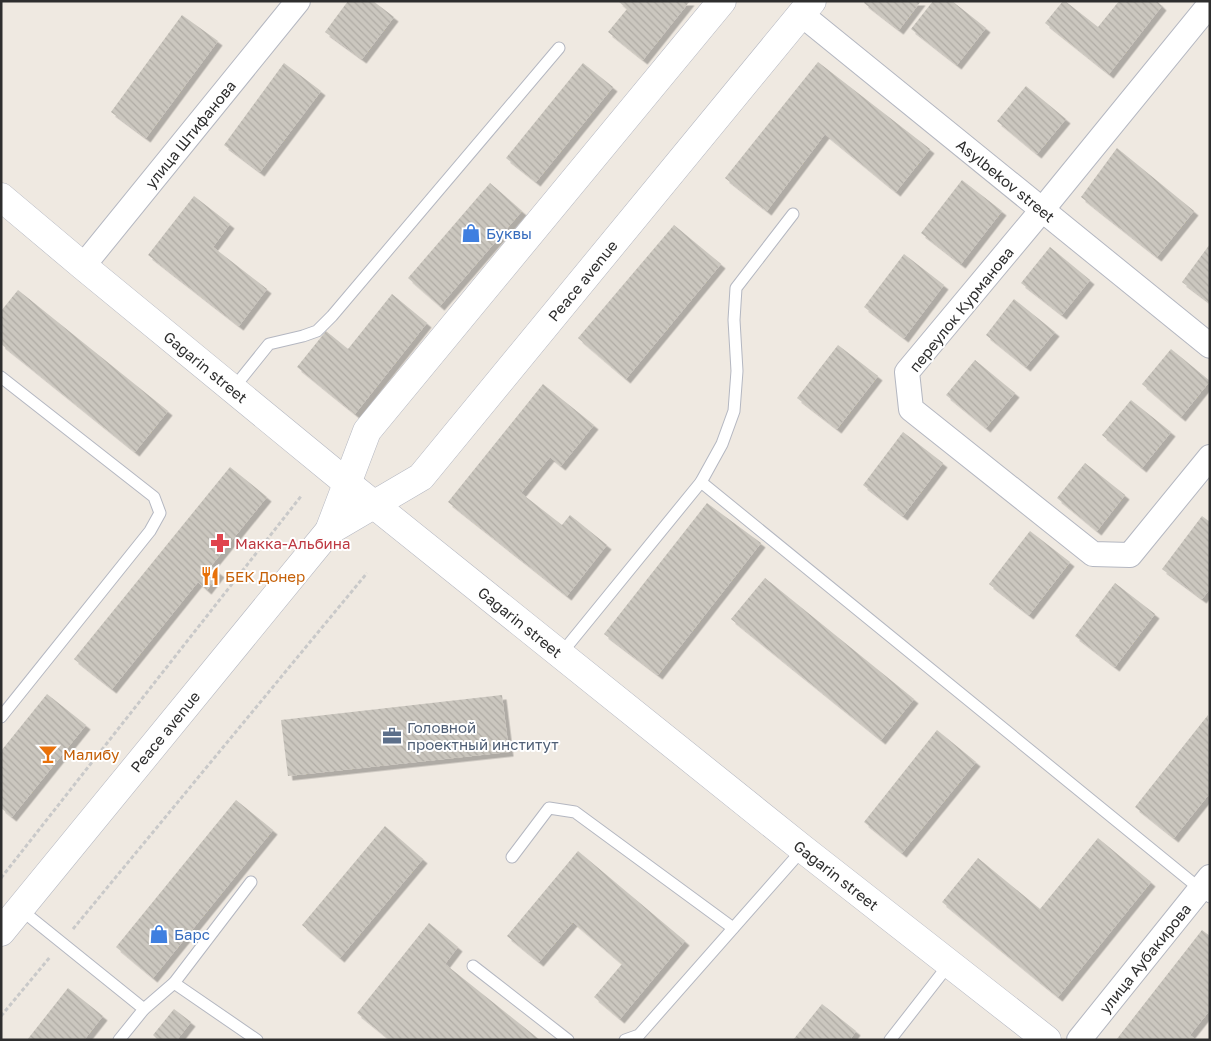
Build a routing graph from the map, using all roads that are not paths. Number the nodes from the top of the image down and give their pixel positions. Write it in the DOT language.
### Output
graph roads {
  1 [pos="298,1"];
  2 [pos="722,1"];
  3 [pos="1210,4"];
  4 [pos="807,8"];
  5 [pos="560,48"];
  6 [pos="3,201"];
  7 [pos="1042,210"];
  8 [pos="793,214"];
  9 [pos="83,266"];
  10 [pos="1210,346"];
  11 [pos="1,378"];
  12 [pos="232,390"];
  13 [pos="1210,457"];
  14 [pos="701,482"];
  15 [pos="347,483"];
  16 [pos="374,505"];
  17 [pos="329,531"];
  18 [pos="560,655"];
  19 [pos="1,717"];
  20 [pos="803,849"];
  21 [pos="512,857"];
  22 [pos="251,882"];
  23 [pos="1207,887"];
  24 [pos="20,909"];
  25 [pos="733,928"];
  26 [pos="1,932"];
  27 [pos="950,963"];
  28 [pos="473,966"];
  29 [pos="174,983"];
  30 [pos="144,1009"];
  31 [pos="119,1040"];
  32 [pos="257,1040"];
  33 [pos="568,1040"];
  34 [pos="625,1040"];
  35 [pos="890,1040"];
  36 [pos="1047,1040"];
  37 [pos="1079,1040"];
  1 -- 9 [label="street, улица Штифанова"];
  2 -- 15 [label="main road, Peace avenue"];
  3 -- 7 [label="street, переулок Курманова"];
  4 -- 7 [label="street, Asylbekov street"];
  4 -- 16 [label="main road, Peace avenue"];
  5 -- 12 [label="lane"];
  6 -- 9 [label="main road, Gagarin street"];
  7 -- 10 [label="street, Asylbekov street"];
  7 -- 13 [label="street, переулок Курманова"];
  8 -- 14 [label="lane"];
  9 -- 12 [label="main road, Gagarin street"];
  11 -- 19 [label="lane"];
  12 -- 15 [label="main road, Gagarin street"];
  14 -- 18 [label="lane"];
  14 -- 23 [label="lane"];
  15 -- 16 [label="main road, Gagarin street"];
  15 -- 17 [label="main road, Peace avenue"];
  16 -- 17 [label="main road, Peace avenue"];
  16 -- 18 [label="main road, Gagarin street"];
  17 -- 24 [label="main road, Peace avenue"];
  18 -- 20 [label="main road, Gagarin street"];
  20 -- 25 [label="lane"];
  20 -- 27 [label="main road, Gagarin street"];
  21 -- 25 [label="lane"];
  22 -- 29 [label="lane"];
  23 -- 37 [label="street, улица Аубакирова"];
  24 -- 26 [label="main road, Peace avenue"];
  24 -- 30 [label="lane"];
  25 -- 34 [label="lane"];
  27 -- 35 [label="lane"];
  27 -- 36 [label="main road, Gagarin street"];
  28 -- 33 [label="lane"];
  29 -- 30 [label="lane"];
  29 -- 32 [label="lane"];
  30 -- 31 [label="lane"];
}
